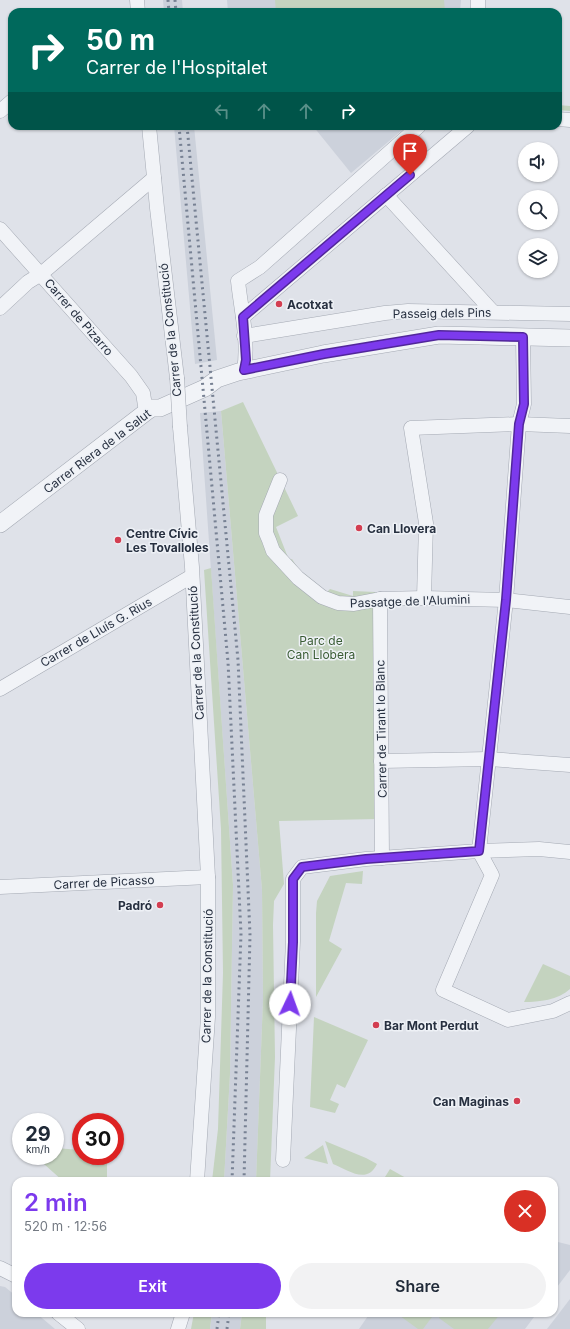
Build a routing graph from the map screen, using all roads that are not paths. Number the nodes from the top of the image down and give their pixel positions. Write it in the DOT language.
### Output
graph roads {
  1 [pos="8,104"];
  2 [pos="0,111"];
  3 [pos="149,130"];
  4 [pos="414,130"];
  5 [pos="463,130"];
  6 [pos="154,178"];
  7 [pos="386,195"];
  8 [pos="0,228"];
  9 [pos="41,274"];
  10 [pos="0,308"];
  11 [pos="493,312"];
  12 [pos="570,314"];
  13 [pos="243,317"];
  14 [pos="244,336"];
  15 [pos="523,337"];
  16 [pos="570,338"];
  17 [pos="244,370"];
  18 [pos="146,412"];
  19 [pos="519,424"];
  20 [pos="570,426"];
  21 [pos="280,480"];
  22 [pos="0,524"];
  23 [pos="192,576"];
  24 [pos="424,598"];
  25 [pos="380,600"];
  26 [pos="506,600"];
  27 [pos="570,607"];
  28 [pos="0,689"];
  29 [pos="489,759"];
  30 [pos="381,761"];
  31 [pos="570,765"];
  32 [pos="479,851"];
  33 [pos="570,852"];
  34 [pos="382,858"];
  35 [pos="208,877"];
  36 [pos="0,887"];
  37 [pos="570,1003"];
  38 [pos="283,1160"];
  39 [pos="197,1177"];
  40 [pos="0,1268"];
  41 [pos="12,1274"];
  42 [pos="63,1317"];
  43 [pos="182,1317"];
  44 [pos="78,1329"];
  45 [pos="178,1329"];
  1 -- 2 [label="street"];
  3 -- 6 [label="street, Carrer de la Constitució"];
  4 -- 13 [label="street"];
  5 -- 7 [label="street"];
  6 -- 9 [label="street"];
  6 -- 23 [label="street, Carrer de la Constitució, bridge"];
  7 -- 11 [label="street"];
  7 -- 13 [label="street"];
  8 -- 9 [label="street, Carrer de Pizarro"];
  9 -- 10 [label="street"];
  9 -- 18 [label="street, Carrer de Pizarro"];
  11 -- 12 [label="street, Passeig dels Pins"];
  11 -- 14 [label="street, Passeig dels Pins"];
  13 -- 14 [label="street"];
  14 -- 17 [label="street"];
  15 -- 16 [label="street, Passeig dels Pins"];
  15 -- 17 [label="street, Passeig dels Pins"];
  15 -- 19 [label="street"];
  17 -- 18 [label="street, Carrer Riera de la Salut"];
  18 -- 22 [label="street, Carrer Riera de la Salut"];
  19 -- 20 [label="street"];
  19 -- 24 [label="street"];
  19 -- 26 [label="street"];
  21 -- 25 [label="street, Passatge de l'Alumini"];
  23 -- 28 [label="street, Carrer de Lluís G. Rius"];
  23 -- 35 [label="street, Carrer de la Constitució"];
  24 -- 25 [label="street, Passatge de l'Alumini"];
  24 -- 26 [label="street, Passatge de l'Alumini"];
  25 -- 30 [label="street, Carrer de Tirant lo Blanc"];
  26 -- 27 [label="street, Passatge de l'Alumini"];
  26 -- 29 [label="street"];
  29 -- 30 [label="street"];
  29 -- 31 [label="street"];
  29 -- 32 [label="street"];
  30 -- 34 [label="street, Carrer de Tirant lo Blanc"];
  32 -- 33 [label="street"];
  32 -- 34 [label="street"];
  32 -- 37 [label="street"];
  34 -- 38 [label="street"];
  35 -- 36 [label="street, Carrer de Picasso"];
  35 -- 39 [label="street, Carrer de la Constitució"];
  40 -- 41 [label="street"];
  42 -- 44 [label="street"];
  43 -- 45 [label="street"];
}
